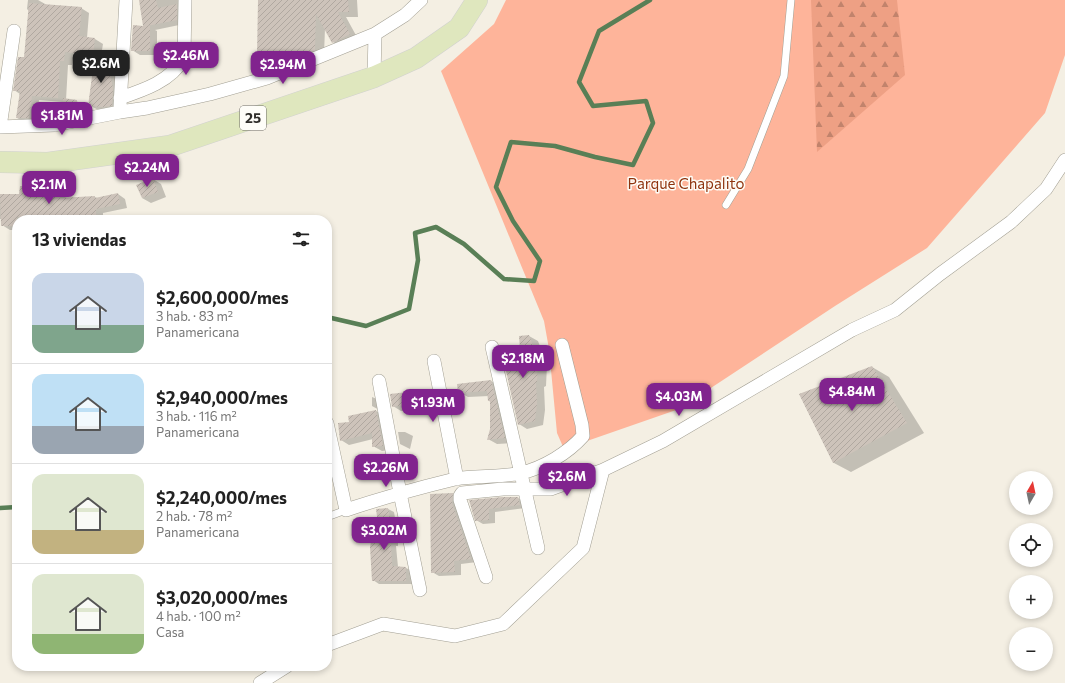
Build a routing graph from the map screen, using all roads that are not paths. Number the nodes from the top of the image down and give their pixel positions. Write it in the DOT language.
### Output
graph roads {
  1 [pos="126,0"];
  2 [pos="185,0"];
  3 [pos="421,0"];
  4 [pos="477,0"];
  5 [pos="790,0"];
  6 [pos="14,31"];
  7 [pos="375,34"];
  8 [pos="374,77"];
  9 [pos="120,98"];
  10 [pos="120,112"];
  11 [pos="0,127"];
  12 [pos="1065,160"];
  13 [pos="0,162"];
  14 [pos="726,205"];
  15 [pos="562,345"];
  16 [pos="492,347"];
  17 [pos="434,362"];
  18 [pos="379,381"];
  19 [pos="332,446"];
  20 [pos="603,470"];
  21 [pos="521,473"];
  22 [pos="457,479"];
  23 [pos="525,489"];
  24 [pos="400,493"];
  25 [pos="346,510"];
  26 [pos="332,515"];
  27 [pos="538,548"];
  28 [pos="486,577"];
  29 [pos="420,590"];
  30 [pos="332,643"];
  31 [pos="279,671"];
  32 [pos="260,683"];
  1 -- 9 [label="street"];
  2 -- 9 [label="street"];
  3 -- 7 [label="street"];
  4 -- 8 [label="main road, 25"];
  5 -- 14 [label="lane"];
  6 -- 11 [label="street"];
  7 -- 8 [label="street"];
  7 -- 10 [label="street"];
  8 -- 13 [label="main road, 25"];
  9 -- 10 [label="street"];
  10 -- 11 [label="street"];
  12 -- 20 [label="street"];
  15 -- 21 [label="street"];
  16 -- 21 [label="street"];
  17 -- 22 [label="street"];
  18 -- 24 [label="street"];
  19 -- 25 [label="street"];
  20 -- 23 [label="street"];
  20 -- 30 [label="street"];
  21 -- 22 [label="street"];
  21 -- 23 [label="street"];
  22 -- 24 [label="street"];
  23 -- 27 [label="street"];
  23 -- 28 [label="street"];
  24 -- 25 [label="street"];
  24 -- 29 [label="street"];
  25 -- 26 [label="lane"];
  31 -- 32 [label="street"];
}
